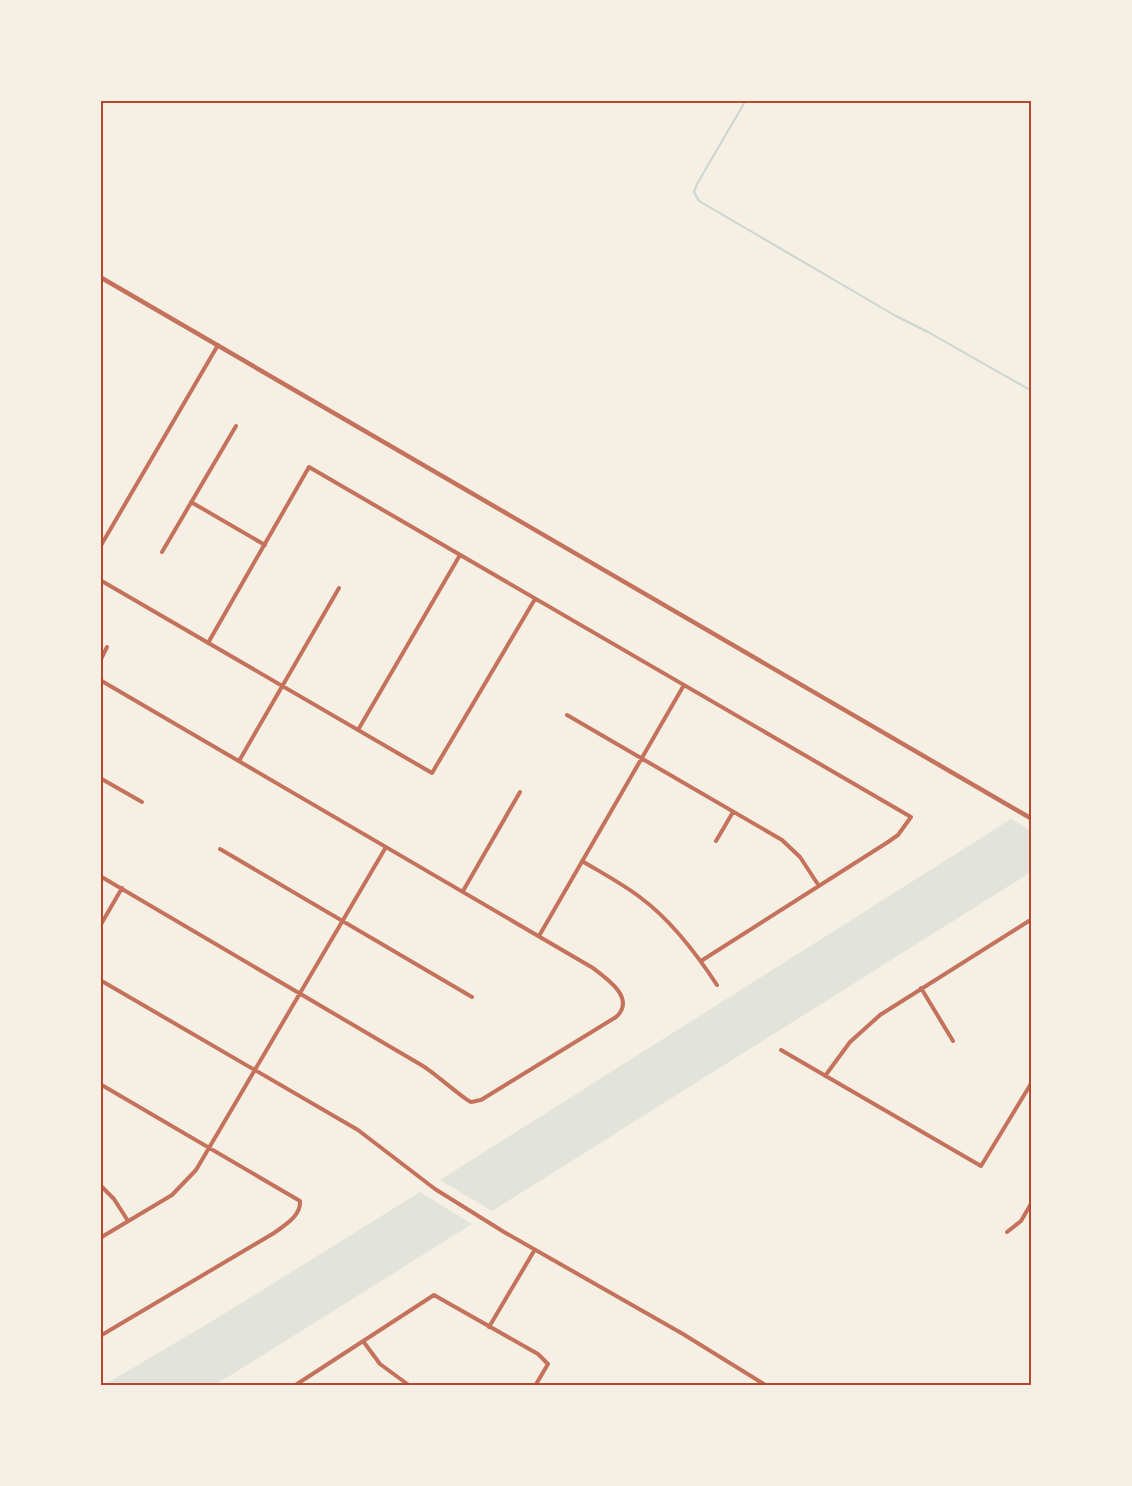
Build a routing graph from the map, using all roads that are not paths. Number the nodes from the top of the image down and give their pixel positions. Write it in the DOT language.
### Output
graph roads {
  1 [pos="100,277"];
  2 [pos="218,345"];
  3 [pos="236,426"];
  4 [pos="191,502"];
  5 [pos="265,545"];
  6 [pos="100,547"];
  7 [pos="162,552"];
  8 [pos="460,555"];
  9 [pos="100,580"];
  10 [pos="339,588"];
  11 [pos="535,598"];
  12 [pos="208,643"];
  13 [pos="107,647"];
  14 [pos="100,661"];
  15 [pos="100,680"];
  16 [pos="684,685"];
  17 [pos="283,686"];
  18 [pos="567,715"];
  19 [pos="358,730"];
  20 [pos="642,759"];
  21 [pos="239,761"];
  22 [pos="100,778"];
  23 [pos="520,792"];
  24 [pos="142,802"];
  25 [pos="733,812"];
  26 [pos="1032,819"];
  27 [pos="716,841"];
  28 [pos="386,847"];
  29 [pos="220,849"];
  30 [pos="582,861"];
  31 [pos="100,876"];
  32 [pos="819,886"];
  33 [pos="122,888"];
  34 [pos="463,891"];
  35 [pos="1032,919"];
  36 [pos="343,921"];
  37 [pos="100,926"];
  38 [pos="539,936"];
  39 [pos="702,961"];
  40 [pos="100,980"];
  41 [pos="717,985"];
  42 [pos="921,988"];
  43 [pos="300,994"];
  44 [pos="472,997"];
  45 [pos="953,1041"];
  46 [pos="780,1050"];
  47 [pos="256,1070"];
  48 [pos="825,1076"];
  49 [pos="1031,1083"];
  50 [pos="100,1084"];
  51 [pos="209,1148"];
  52 [pos="100,1185"];
  53 [pos="1032,1202"];
  54 [pos="128,1221"];
  55 [pos="1007,1232"];
  56 [pos="100,1238"];
  57 [pos="534,1251"];
  58 [pos="489,1327"];
  59 [pos="100,1336"];
  60 [pos="363,1341"];
  61 [pos="294,1386"];
  62 [pos="410,1386"];
  63 [pos="535,1386"];
  64 [pos="767,1386"];
  1 -- 2 [label="street"];
  2 -- 6 [label="street"];
  2 -- 26 [label="street"];
  3 -- 4 [label="street"];
  4 -- 5 [label="street"];
  4 -- 7 [label="street"];
  5 -- 8 [label="street"];
  5 -- 12 [label="street"];
  8 -- 11 [label="street"];
  8 -- 19 [label="street"];
  9 -- 12 [label="street"];
  10 -- 17 [label="street"];
  11 -- 16 [label="street"];
  11 -- 19 [label="street"];
  12 -- 17 [label="street"];
  13 -- 14 [label="street"];
  15 -- 21 [label="street"];
  16 -- 20 [label="street"];
  16 -- 32 [label="street"];
  17 -- 19 [label="street"];
  17 -- 21 [label="street"];
  18 -- 20 [label="street"];
  20 -- 25 [label="street"];
  20 -- 30 [label="street"];
  21 -- 28 [label="street"];
  22 -- 24 [label="street"];
  23 -- 34 [label="street"];
  25 -- 27 [label="street"];
  25 -- 32 [label="street"];
  28 -- 34 [label="street"];
  28 -- 36 [label="street"];
  29 -- 36 [label="street"];
  30 -- 38 [label="street"];
  30 -- 39 [label="street"];
  31 -- 33 [label="street"];
  32 -- 39 [label="street"];
  33 -- 37 [label="street"];
  33 -- 43 [label="street"];
  34 -- 38 [label="street"];
  35 -- 42 [label="street"];
  36 -- 43 [label="street"];
  36 -- 44 [label="street"];
  38 -- 43 [label="street"];
  39 -- 41 [label="street"];
  40 -- 47 [label="street"];
  42 -- 45 [label="street"];
  42 -- 48 [label="street"];
  43 -- 47 [label="street"];
  46 -- 48 [label="street"];
  47 -- 51 [label="street"];
  47 -- 57 [label="street"];
  48 -- 49 [label="street"];
  50 -- 51 [label="street"];
  51 -- 54 [label="street"];
  51 -- 59 [label="street"];
  52 -- 54 [label="street"];
  53 -- 55 [label="street"];
  54 -- 56 [label="street"];
  57 -- 58 [label="street"];
  57 -- 64 [label="street"];
  58 -- 60 [label="street"];
  58 -- 63 [label="street"];
  60 -- 61 [label="street"];
  60 -- 62 [label="street"];
}
